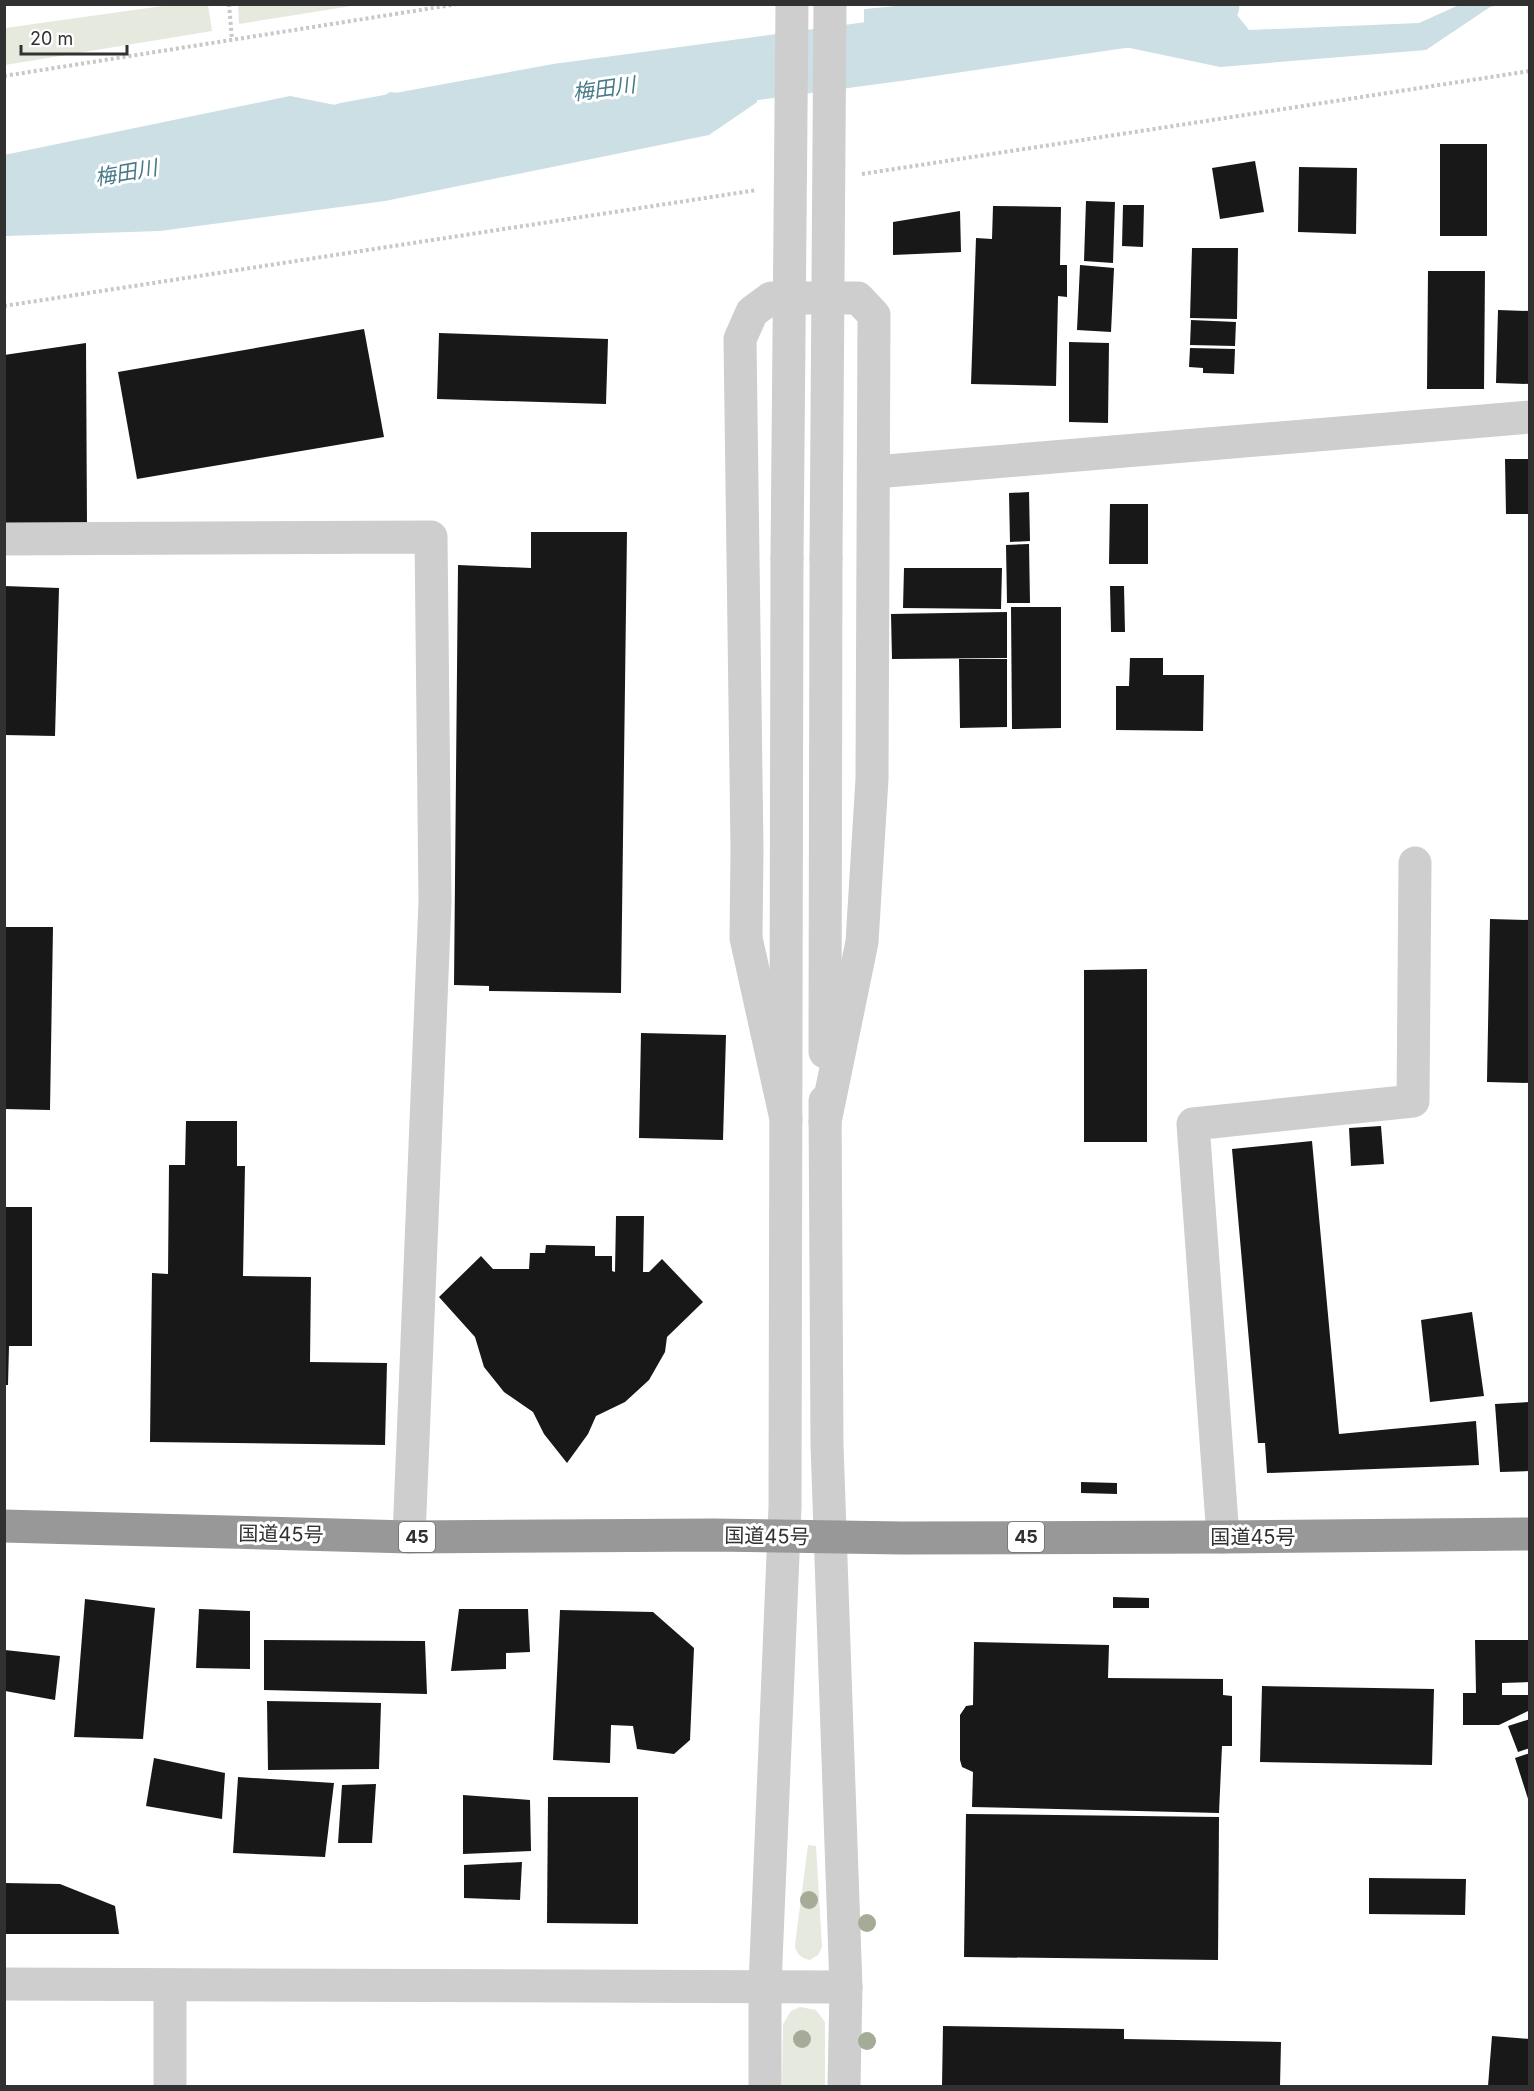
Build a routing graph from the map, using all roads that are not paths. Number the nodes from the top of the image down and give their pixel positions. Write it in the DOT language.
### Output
graph roads {
  1 [pos="792,4"];
  2 [pos="830,4"];
  3 [pos="1530,417"];
  4 [pos="875,472"];
  5 [pos="4,539"];
  6 [pos="1415,863"];
  7 [pos="786,1119"];
  8 [pos="825,1122"];
  9 [pos="4,1526"];
  10 [pos="1530,1534"];
  11 [pos="784,1536"];
  12 [pos="409,1537"];
  13 [pos="829,1537"];
  14 [pos="1223,1537"];
  15 [pos="4,1984"];
  16 [pos="170,1985"];
  17 [pos="765,1985"];
  18 [pos="846,1987"];
  19 [pos="170,2086"];
  20 [pos="765,2086"];
  21 [pos="844,2086"];
  1 -- 7 [label="street, bridge"];
  2 -- 8 [label="street, bridge"];
  3 -- 4 [label="street"];
  4 -- 7 [label="street"];
  4 -- 8 [label="street"];
  5 -- 12 [label="street"];
  6 -- 14 [label="street"];
  7 -- 11 [label="street"];
  8 -- 13 [label="street"];
  9 -- 12 [label="highway, 国道45号 / 45"];
  10 -- 14 [label="highway, 国道45号 / 45"];
  11 -- 12 [label="highway, 国道45号 / 45"];
  11 -- 13 [label="highway, 国道45号 / 45"];
  11 -- 17 [label="street"];
  13 -- 14 [label="highway, 国道45号 / 45"];
  13 -- 18 [label="street"];
  15 -- 16 [label="street"];
  16 -- 17 [label="street"];
  16 -- 19 [label="street"];
  17 -- 18 [label="street"];
  17 -- 20 [label="street"];
  18 -- 21 [label="street"];
}
